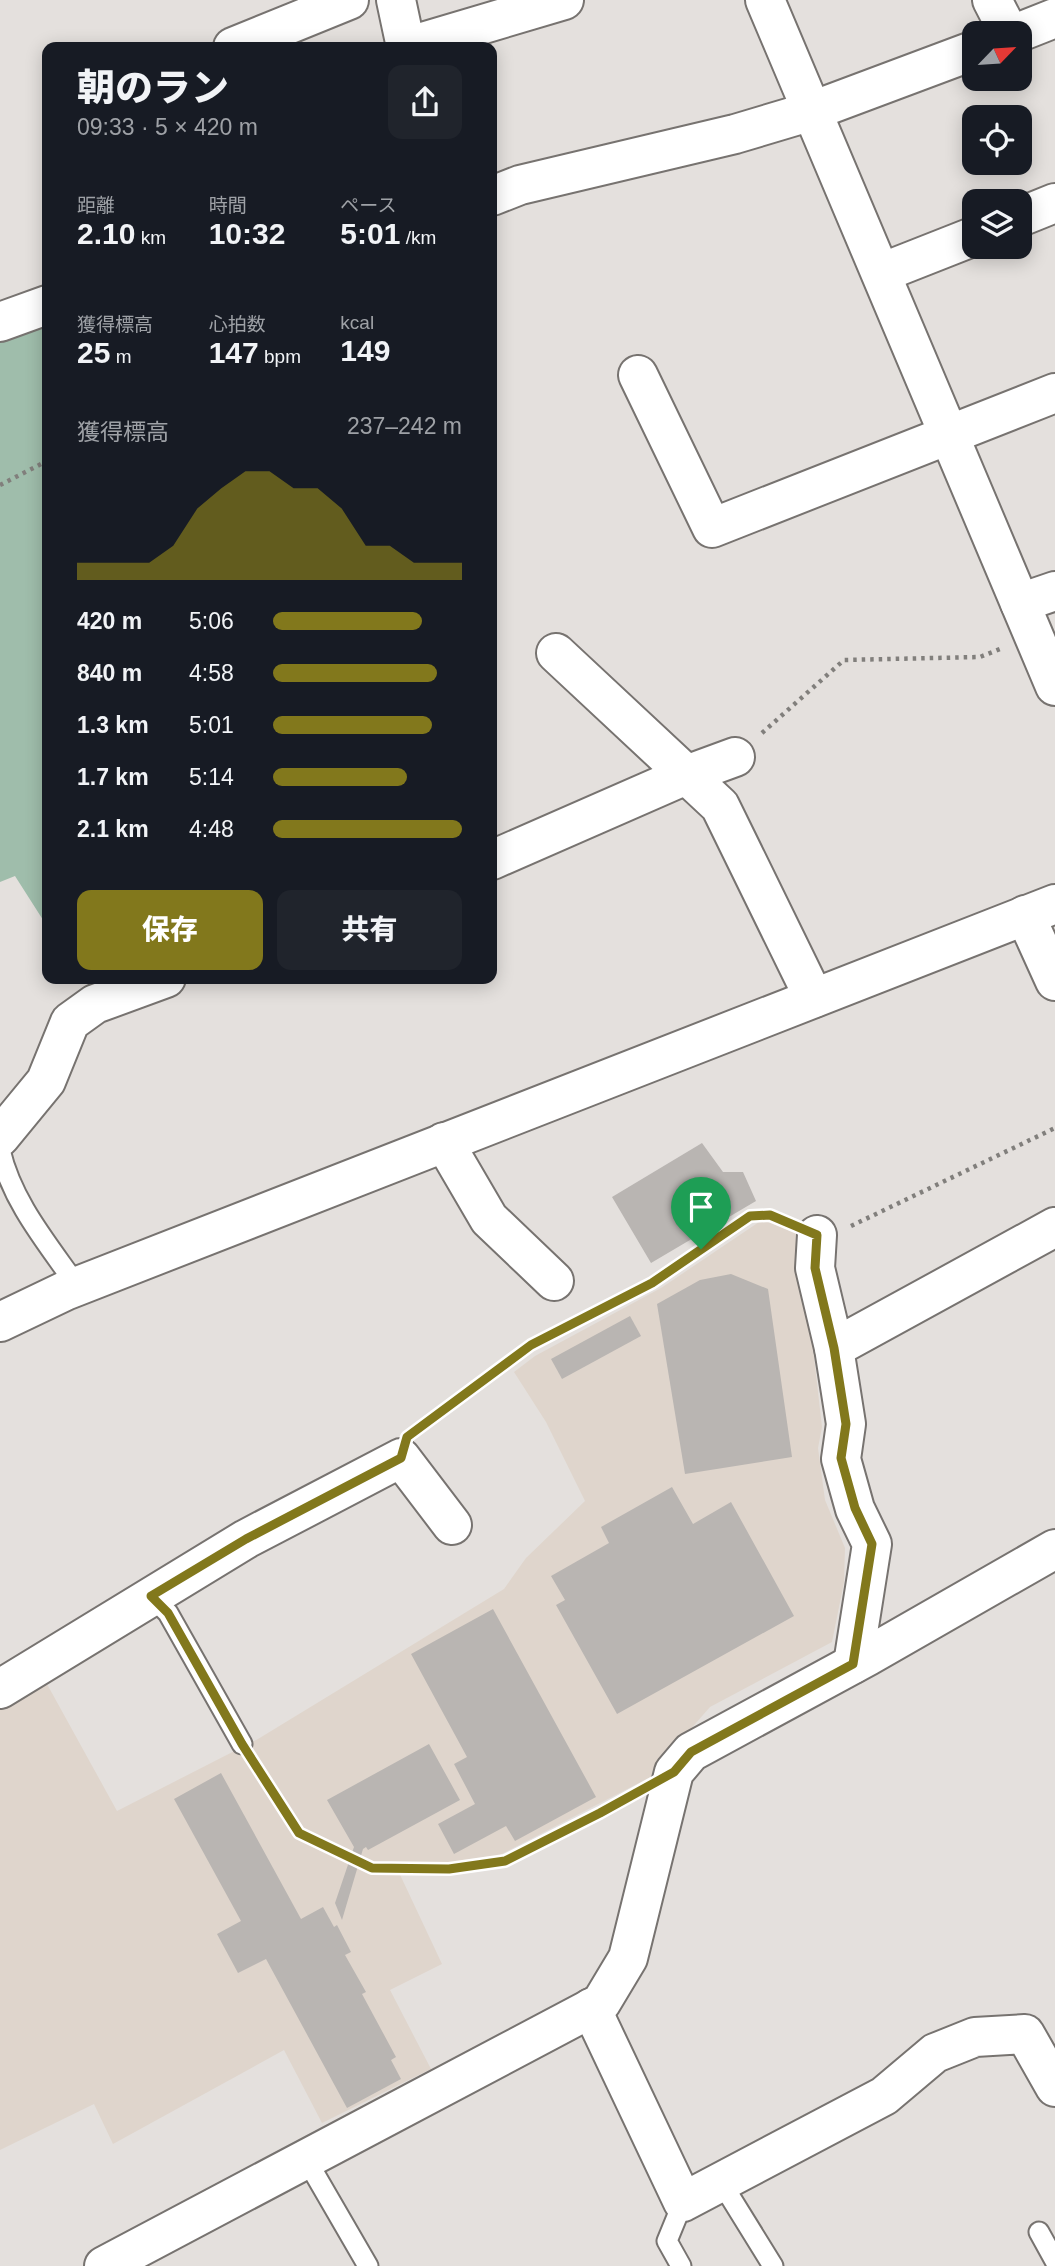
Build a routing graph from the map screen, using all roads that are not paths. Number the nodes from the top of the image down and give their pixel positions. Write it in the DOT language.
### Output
graph roads {
  1 [pos="349,0"];
  2 [pos="396,0"];
  3 [pos="564,0"];
  4 [pos="765,0"];
  5 [pos="992,0"];
  6 [pos="1055,18"];
  7 [pos="1003,21"];
  8 [pos="1032,27"];
  9 [pos="245,42"];
  10 [pos="405,42"];
  11 [pos="423,42"];
  12 [pos="962,55"];
  13 [pos="812,111"];
  14 [pos="497,194"];
  15 [pos="1055,203"];
  16 [pos="1032,212"];
  17 [pos="962,241"];
  18 [pos="881,273"];
  19 [pos="42,307"];
  20 [pos="0,322"];
  21 [pos="638,374"];
  22 [pos="1055,393"];
  23 [pos="950,435"];
  24 [pos="1036,610"];
  25 [pos="556,653"];
  26 [pos="1055,686"];
  27 [pos="735,757"];
  28 [pos="687,775"];
  29 [pos="497,858"];
  30 [pos="1040,909"];
  31 [pos="1055,981"];
  32 [pos="150,984"];
  33 [pos="814,998"];
  34 [pos="0,1137"];
  35 [pos="444,1142"];
  36 [pos="0,1150"];
  37 [pos="1055,1227"];
  38 [pos="817,1235"];
  39 [pos="554,1281"];
  40 [pos="77,1286"];
  41 [pos="0,1322"];
  42 [pos="834,1348"];
  43 [pos="452,1525"];
  44 [pos="1055,1549"];
  45 [pos="151,1596"];
  46 [pos="853,1664"];
  47 [pos="0,1689"];
  48 [pos="242,1744"];
  49 [pos="591,2008"];
  50 [pos="1055,2087"];
  51 [pos="306,2159"];
  52 [pos="721,2182"];
  53 [pos="683,2202"];
  54 [pos="1039,2232"];
  55 [pos="1055,2261"];
  56 [pos="104,2266"];
  57 [pos="368,2266"];
  58 [pos="681,2266"];
  59 [pos="773,2266"];
  1 -- 9 [label="street"];
  2 -- 10 [label="street"];
  3 -- 11 [label="street"];
  4 -- 13 [label="street"];
  5 -- 7 [label="street"];
  6 -- 8 [label="street"];
  12 -- 13 [label="street"];
  13 -- 14 [label="street"];
  13 -- 18 [label="street"];
  15 -- 16 [label="street"];
  17 -- 18 [label="street"];
  18 -- 23 [label="street"];
  19 -- 20 [label="street"];
  21 -- 23 [label="street"];
  22 -- 23 [label="street"];
  23 -- 24 [label="street"];
  24 -- 26 [label="street"];
  25 -- 28 [label="street"];
  27 -- 28 [label="street"];
  28 -- 29 [label="street"];
  28 -- 33 [label="street"];
  30 -- 31 [label="street"];
  30 -- 33 [label="street"];
  32 -- 34 [label="street"];
  33 -- 35 [label="street"];
  35 -- 39 [label="street"];
  35 -- 40 [label="street"];
  36 -- 40 [label="lane"];
  37 -- 42 [label="street"];
  38 -- 42 [label="street"];
  40 -- 41 [label="street"];
  42 -- 46 [label="street"];
  43 -- 45 [label="street"];
  44 -- 46 [label="street"];
  45 -- 47 [label="street"];
  45 -- 48 [label="lane"];
  46 -- 49 [label="street"];
  49 -- 51 [label="street"];
  49 -- 53 [label="street"];
  50 -- 52 [label="street"];
  51 -- 56 [label="street"];
  51 -- 57 [label="lane"];
  52 -- 53 [label="street"];
  52 -- 59 [label="lane"];
  53 -- 58 [label="lane"];
  54 -- 55 [label="lane"];
}
